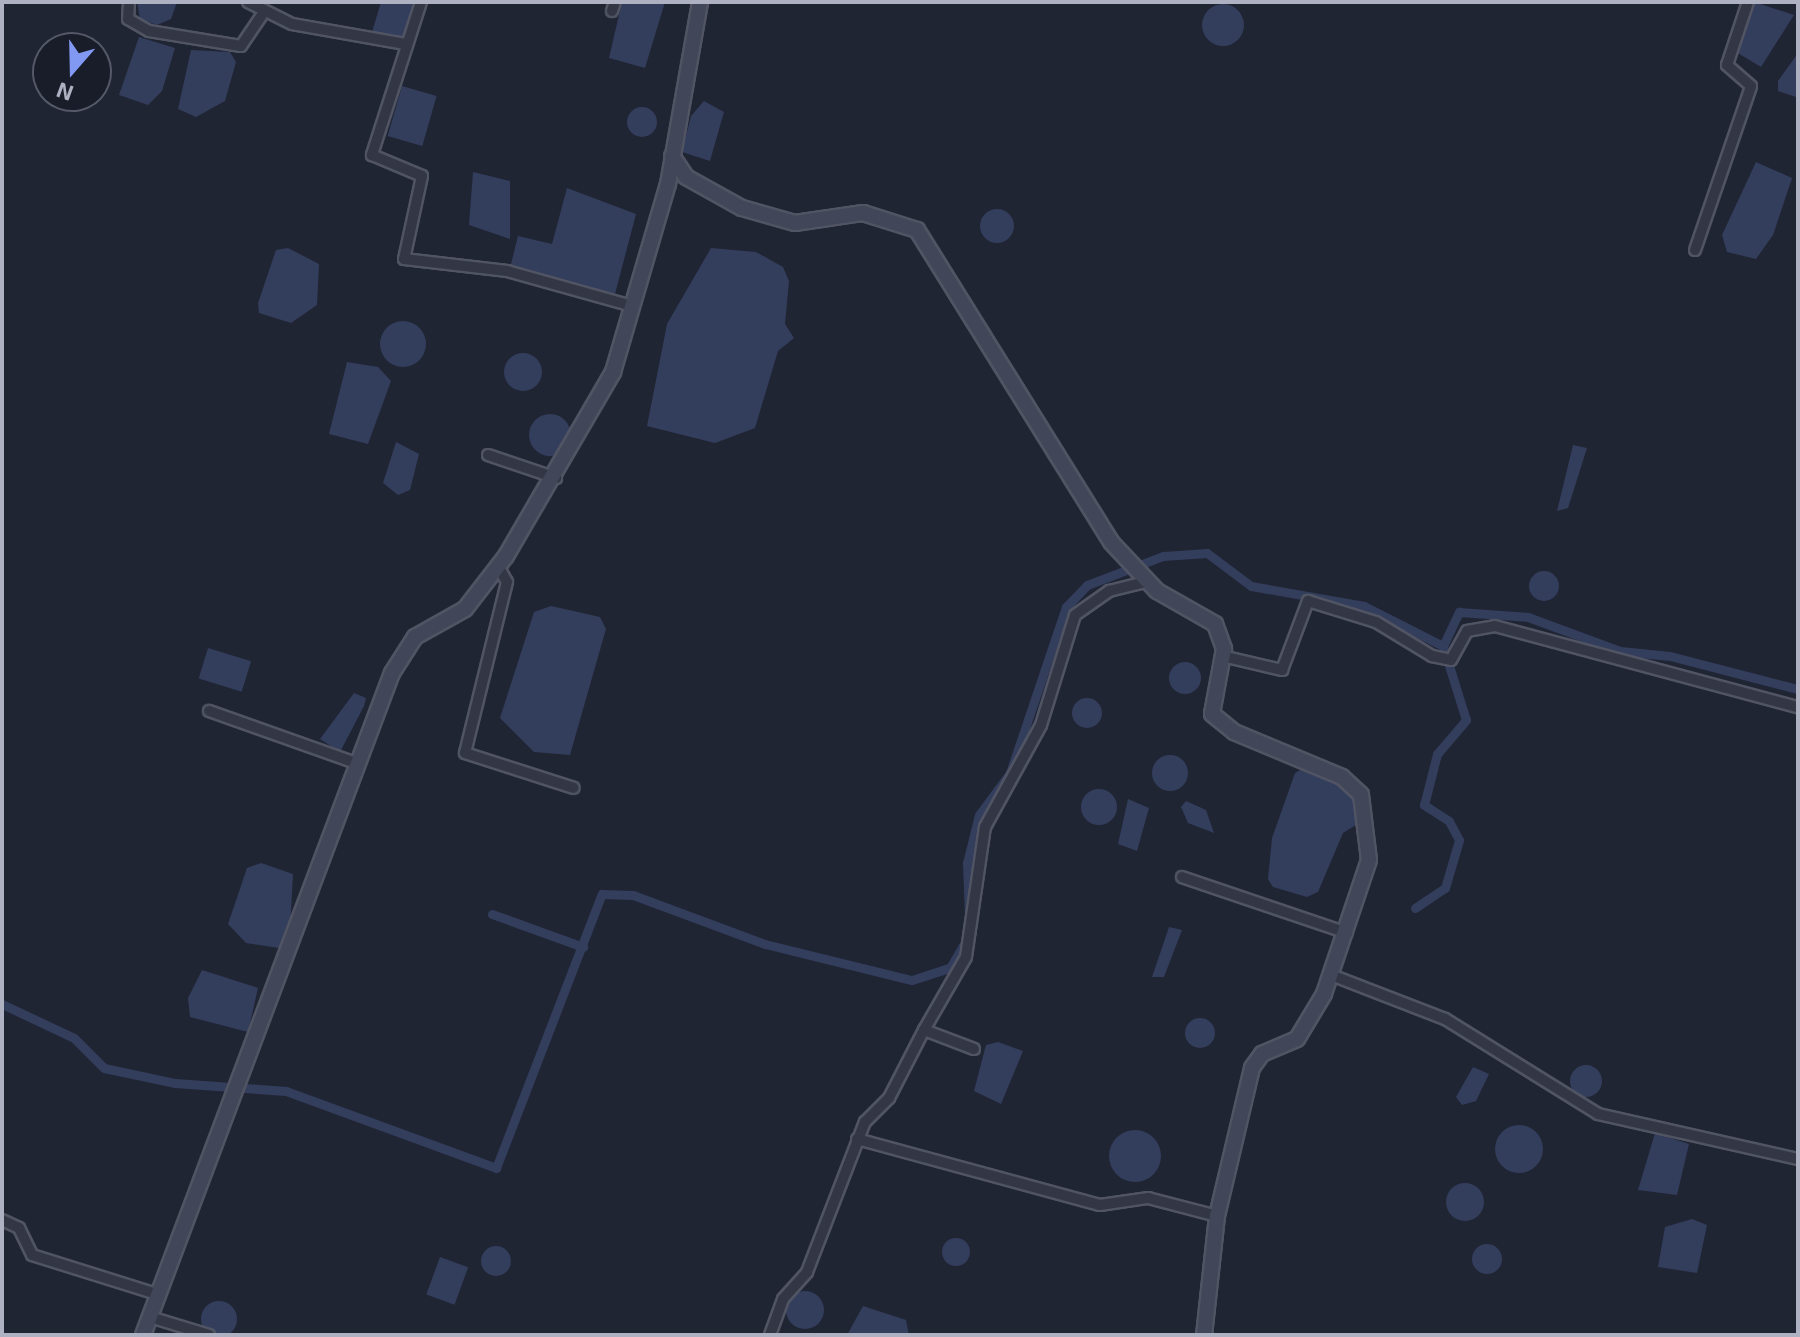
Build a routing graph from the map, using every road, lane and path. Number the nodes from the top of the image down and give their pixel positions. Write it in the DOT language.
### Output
graph roads {
  1 [pos="129,2"];
  2 [pos="248,2"];
  3 [pos="421,2"];
  4 [pos="700,2"];
  5 [pos="1748,2"];
  6 [pos="264,12"];
  7 [pos="405,44"];
  8 [pos="672,156"];
  9 [pos="1695,250"];
  10 [pos="632,306"];
  11 [pos="488,455"];
  12 [pos="556,478"];
  13 [pos="498,566"];
  14 [pos="1143,579"];
  15 [pos="1222,656"];
  16 [pos="1798,707"];
  17 [pos="209,711"];
  18 [pos="356,763"];
  19 [pos="574,788"];
  20 [pos="1182,877"];
  21 [pos="1347,933"];
  22 [pos="1331,975"];
  23 [pos="924,1030"];
  24 [pos="974,1049"];
  25 [pos="857,1139"];
  26 [pos="1798,1159"];
  27 [pos="1217,1216"];
  28 [pos="2,1220"];
  29 [pos="160,1295"];
  30 [pos="150,1317"];
  31 [pos="143,1335"];
  32 [pos="209,1335"];
  33 [pos="770,1335"];
  34 [pos="1204,1335"];
  1 -- 6 [label="street"];
  2 -- 6 [label="street"];
  3 -- 7 [label="street"];
  4 -- 8 [label="main road"];
  5 -- 9 [label="street"];
  6 -- 7 [label="street"];
  7 -- 10 [label="street"];
  8 -- 10 [label="main road"];
  8 -- 14 [label="main road"];
  10 -- 12 [label="main road"];
  11 -- 12 [label="street"];
  12 -- 13 [label="main road"];
  13 -- 18 [label="main road"];
  13 -- 19 [label="street"];
  14 -- 15 [label="main road"];
  14 -- 23 [label="street"];
  15 -- 16 [label="street"];
  15 -- 21 [label="main road"];
  17 -- 18 [label="street"];
  18 -- 29 [label="main road"];
  20 -- 21 [label="street"];
  21 -- 22 [label="main road"];
  22 -- 26 [label="street"];
  22 -- 27 [label="main road"];
  23 -- 24 [label="street"];
  23 -- 25 [label="street"];
  25 -- 27 [label="street"];
  25 -- 33 [label="street"];
  27 -- 34 [label="main road"];
  28 -- 29 [label="street"];
  29 -- 30 [label="main road"];
  30 -- 31 [label="main road"];
  30 -- 32 [label="street"];
}
